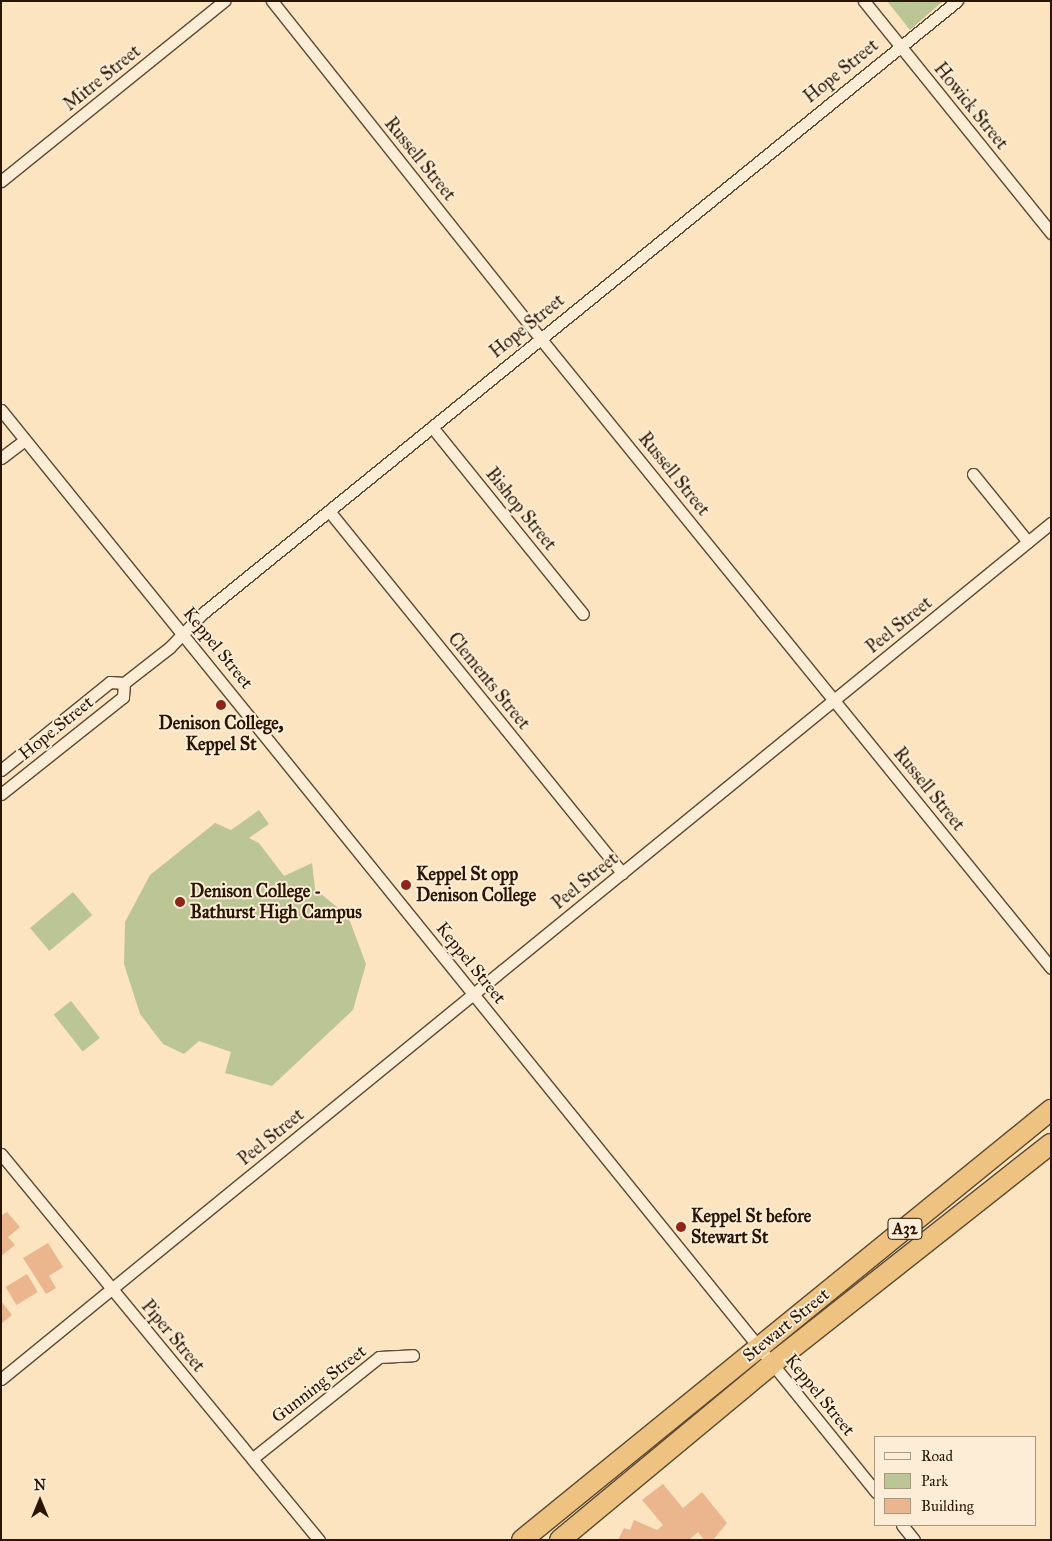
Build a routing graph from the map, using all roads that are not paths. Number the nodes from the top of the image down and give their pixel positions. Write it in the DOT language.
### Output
graph roads {
  1 [pos="224,1"];
  2 [pos="272,1"];
  3 [pos="864,1"];
  4 [pos="957,1"];
  5 [pos="900,46"];
  6 [pos="1,182"];
  7 [pos="1051,233"];
  8 [pos="540,338"];
  9 [pos="1,410"];
  10 [pos="432,427"];
  11 [pos="25,440"];
  12 [pos="1,458"];
  13 [pos="973,474"];
  14 [pos="329,511"];
  15 [pos="1051,523"];
  16 [pos="1028,542"];
  17 [pos="583,614"];
  18 [pos="183,632"];
  19 [pos="124,684"];
  20 [pos="835,700"];
  21 [pos="1,770"];
  22 [pos="1,794"];
  23 [pos="622,874"];
  24 [pos="1051,968"];
  25 [pos="474,994"];
  26 [pos="1051,1110"];
  27 [pos="1051,1144"];
  28 [pos="1,1154"];
  29 [pos="112,1290"];
  30 [pos="413,1355"];
  31 [pos="766,1356"];
  32 [pos="1,1379"];
  33 [pos="252,1458"];
  34 [pos="874,1490"];
  35 [pos="903,1526"];
  36 [pos="319,1540"];
  37 [pos="522,1540"];
  38 [pos="560,1540"];
  39 [pos="914,1540"];
  1 -- 6 [label="street, Mitre Street"];
  2 -- 8 [label="street, Russell Street"];
  3 -- 5 [label="street, Howick Street"];
  4 -- 5 [label="street, Hope Street"];
  5 -- 7 [label="street, Howick Street"];
  5 -- 8 [label="street, Hope Street"];
  8 -- 10 [label="street, Hope Street"];
  8 -- 20 [label="street, Russell Street"];
  9 -- 11 [label="street, Keppel Street"];
  10 -- 14 [label="street, Hope Street"];
  10 -- 17 [label="street, Bishop Street"];
  11 -- 12 [label="street"];
  11 -- 18 [label="street, Keppel Street"];
  13 -- 16 [label="street"];
  14 -- 18 [label="street, Hope Street"];
  14 -- 23 [label="street, Clements Street"];
  15 -- 16 [label="street, Peel Street"];
  16 -- 20 [label="street, Peel Street"];
  18 -- 19 [label="street, Hope Street"];
  18 -- 25 [label="street, Keppel Street"];
  19 -- 21 [label="street, Hope Street"];
  19 -- 22 [label="street, Hope Street"];
  20 -- 23 [label="street, Peel Street"];
  20 -- 24 [label="street, Russell Street"];
  23 -- 25 [label="street, Peel Street"];
  25 -- 29 [label="street, Peel Street"];
  25 -- 31 [label="street, Keppel Street"];
  26 -- 31 [label="highway, Stewart Street / A32"];
  27 -- 31 [label="highway, Stewart Street / A32"];
  28 -- 29 [label="street, Piper Street"];
  29 -- 32 [label="street, Peel Street"];
  29 -- 33 [label="street, Piper Street"];
  30 -- 33 [label="street, Gunning Street"];
  31 -- 34 [label="street, Keppel Street"];
  31 -- 37 [label="highway, Stewart Street / A32"];
  31 -- 38 [label="highway, Stewart Street / A32"];
  33 -- 36 [label="street, Piper Street"];
  35 -- 39 [label="street"];
}
